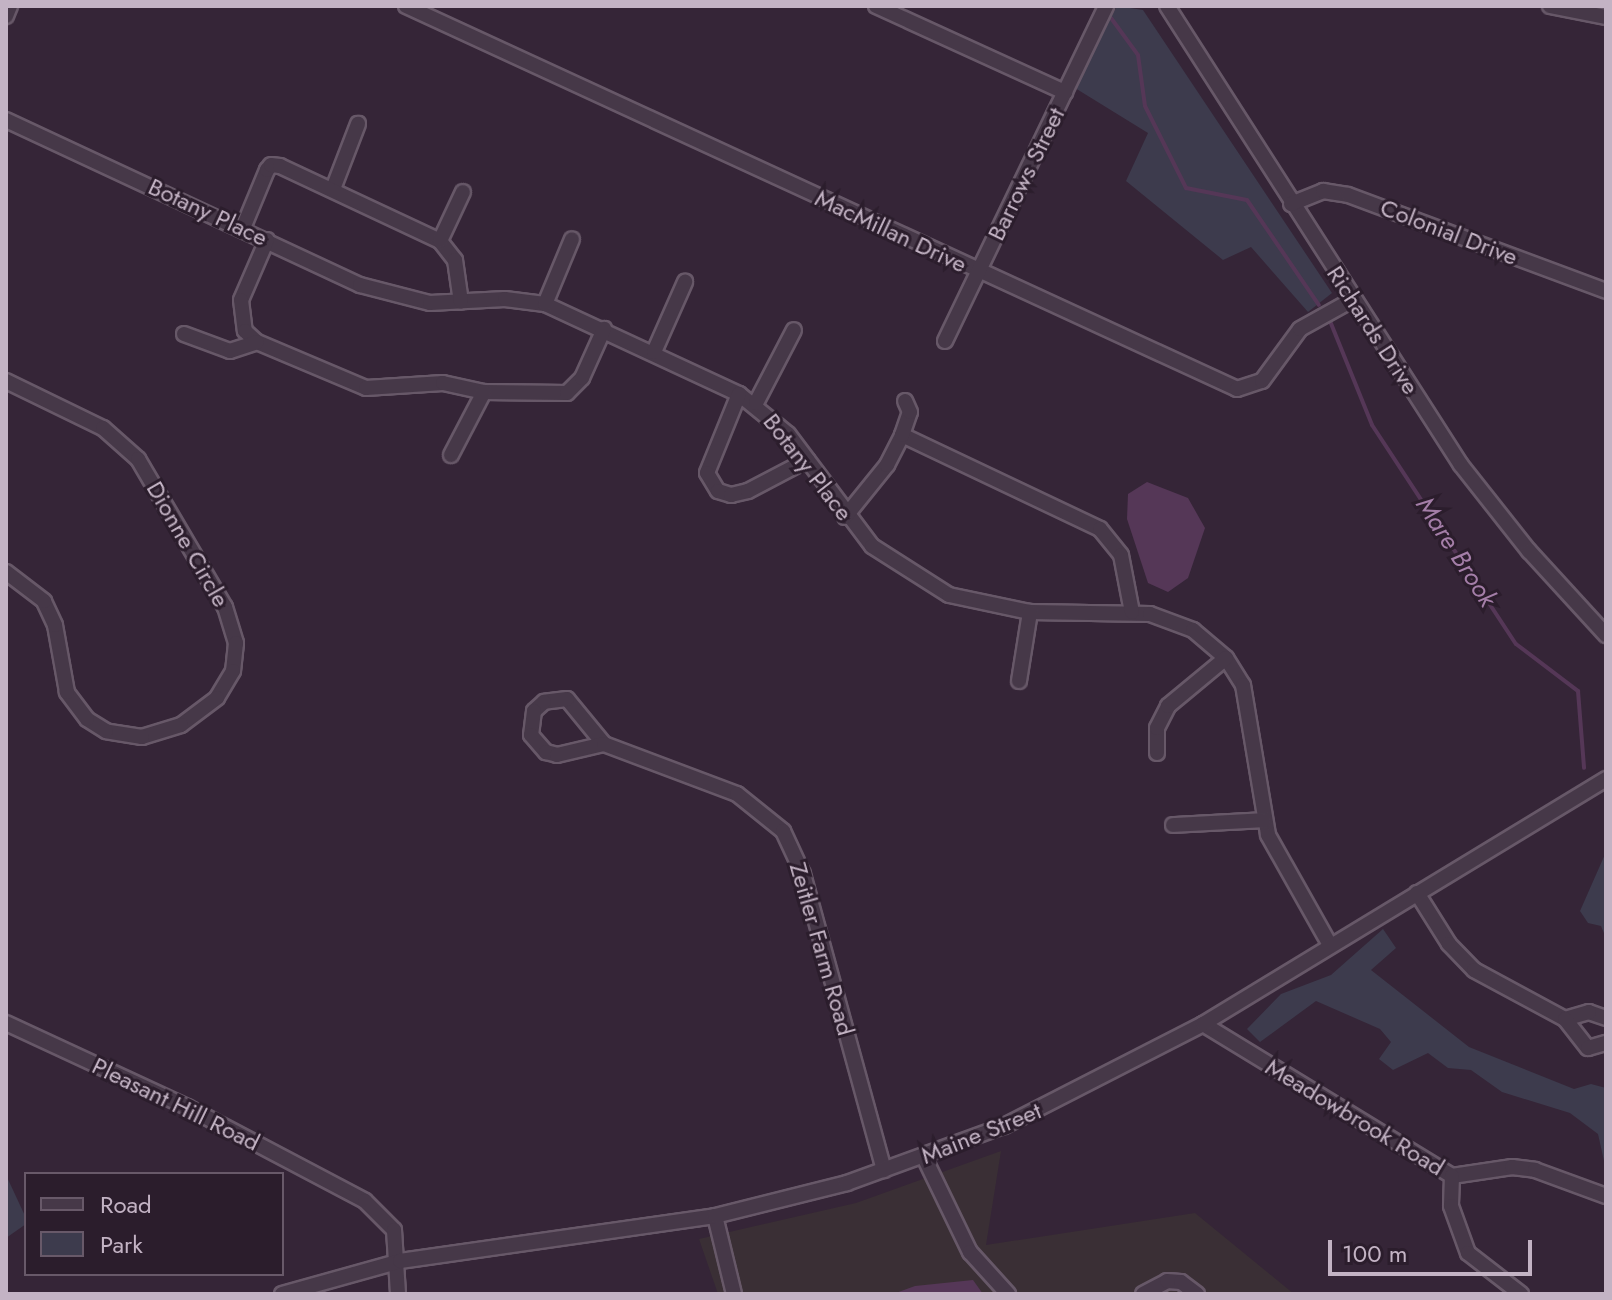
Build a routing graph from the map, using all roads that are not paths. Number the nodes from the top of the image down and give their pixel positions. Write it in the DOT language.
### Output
graph roads {
  1 [pos="10,6"];
  2 [pos="406,6"];
  3 [pos="876,6"];
  4 [pos="1106,6"];
  5 [pos="1167,6"];
  6 [pos="1550,6"];
  7 [pos="6,16"];
  8 [pos="1606,17"];
  9 [pos="1065,92"];
  10 [pos="6,120"];
  11 [pos="358,124"];
  12 [pos="333,189"];
  13 [pos="463,192"];
  14 [pos="1291,204"];
  15 [pos="243,228"];
  16 [pos="572,239"];
  17 [pos="267,240"];
  18 [pos="440,241"];
  19 [pos="979,272"];
  20 [pos="685,282"];
  21 [pos="1606,291"];
  22 [pos="1354,299"];
  23 [pos="461,302"];
  24 [pos="545,304"];
  25 [pos="604,329"];
  26 [pos="794,330"];
  27 [pos="184,334"];
  28 [pos="945,341"];
  29 [pos="257,342"];
  30 [pos="654,352"];
  31 [pos="6,381"];
  32 [pos="484,392"];
  33 [pos="739,394"];
  34 [pos="905,401"];
  35 [pos="756,403"];
  36 [pos="902,435"];
  37 [pos="451,455"];
  38 [pos="807,460"];
  39 [pos="845,517"];
  40 [pos="6,572"];
  41 [pos="1030,612"];
  42 [pos="1132,612"];
  43 [pos="1606,635"];
  44 [pos="1226,658"];
  45 [pos="1019,681"];
  46 [pos="604,744"];
  47 [pos="1157,753"];
  48 [pos="1606,779"];
  49 [pos="1264,820"];
  50 [pos="1173,825"];
  51 [pos="1417,893"];
  52 [pos="1330,945"];
  53 [pos="1606,1018"];
  54 [pos="1565,1019"];
  55 [pos="6,1023"];
  56 [pos="1203,1024"];
  57 [pos="1606,1043"];
  58 [pos="924,1157"];
  59 [pos="884,1170"];
  60 [pos="1452,1176"];
  61 [pos="1606,1196"];
  62 [pos="715,1216"];
  63 [pos="400,1261"];
  64 [pos="282,1294"];
  65 [pos="398,1294"];
  66 [pos="734,1294"];
  67 [pos="1008,1294"];
  68 [pos="1143,1294"];
  69 [pos="1197,1294"];
  70 [pos="1521,1294"];
  1 -- 7 [label="street"];
  2 -- 19 [label="street, MacMillan Drive"];
  3 -- 9 [label="street"];
  4 -- 9 [label="street, Barrows Street"];
  5 -- 14 [label="street, Richards Drive"];
  6 -- 8 [label="street"];
  9 -- 19 [label="street, Barrows Street"];
  10 -- 15 [label="street, Botany Place"];
  11 -- 12 [label="street"];
  12 -- 15 [label="street"];
  12 -- 18 [label="street"];
  13 -- 18 [label="street"];
  14 -- 21 [label="street, Colonial Drive"];
  14 -- 22 [label="street, Richards Drive"];
  15 -- 17 [label="street, Botany Place"];
  16 -- 24 [label="street"];
  17 -- 23 [label="street, Botany Place"];
  17 -- 29 [label="street"];
  18 -- 23 [label="street"];
  19 -- 22 [label="street, MacMillan Drive"];
  19 -- 28 [label="street, Barrows Street"];
  20 -- 30 [label="street"];
  22 -- 43 [label="street, Richards Drive"];
  23 -- 24 [label="street, Botany Place"];
  24 -- 25 [label="street, Botany Place"];
  25 -- 30 [label="street, Botany Place"];
  25 -- 32 [label="street"];
  26 -- 35 [label="street"];
  27 -- 29 [label="street"];
  29 -- 32 [label="street"];
  30 -- 33 [label="street, Botany Place"];
  31 -- 40 [label="street, Dionne Circle"];
  32 -- 37 [label="street"];
  33 -- 35 [label="street, Botany Place"];
  33 -- 38 [label="street"];
  34 -- 36 [label="street"];
  35 -- 38 [label="street, Botany Place"];
  36 -- 39 [label="street"];
  36 -- 42 [label="street"];
  38 -- 39 [label="street, Botany Place"];
  39 -- 41 [label="street, Botany Place"];
  41 -- 42 [label="street, Botany Place"];
  41 -- 45 [label="street"];
  42 -- 44 [label="street, Botany Place"];
  44 -- 47 [label="street"];
  44 -- 49 [label="street, Botany Place"];
  46 -- 46 [label="street, Zeitler Farm Road"];
  46 -- 59 [label="street, Zeitler Farm Road"];
  48 -- 51 [label="street, Maine Street"];
  49 -- 50 [label="street"];
  49 -- 52 [label="street, Botany Place"];
  51 -- 52 [label="street, Maine Street"];
  51 -- 54 [label="street"];
  52 -- 56 [label="street, Maine Street"];
  53 -- 54 [label="street"];
  54 -- 57 [label="street"];
  55 -- 63 [label="street, Pleasant Hill Road"];
  56 -- 58 [label="street, Maine Street"];
  56 -- 60 [label="street, Meadowbrook Road"];
  58 -- 59 [label="street, Maine Street"];
  58 -- 67 [label="street"];
  59 -- 62 [label="street, Maine Street"];
  60 -- 61 [label="street, Meadowbrook Road"];
  60 -- 70 [label="street"];
  62 -- 63 [label="street, Maine Street"];
  62 -- 66 [label="street"];
  63 -- 64 [label="street, Maine Street"];
  63 -- 65 [label="street"];
  68 -- 69 [label="street"];
}
